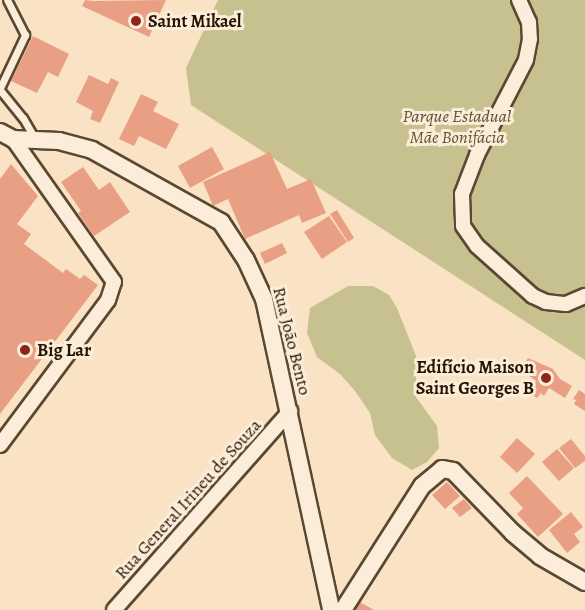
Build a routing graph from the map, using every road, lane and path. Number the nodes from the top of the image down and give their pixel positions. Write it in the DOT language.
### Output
graph roads {
  1 [pos="7,0"];
  2 [pos="519,0"];
  3 [pos="0,89"];
  4 [pos="7,135"];
  5 [pos="35,140"];
  6 [pos="585,296"];
  7 [pos="290,411"];
  8 [pos="0,445"];
  9 [pos="585,582"];
  10 [pos="114,610"];
  11 [pos="331,610"];
  12 [pos="343,610"];
  1 -- 3 [label="lane"];
  2 -- 6 [label="street"];
  3 -- 5 [label="lane"];
  4 -- 5 [label="street, Rua João Bento"];
  4 -- 8 [label="street"];
  5 -- 7 [label="street, Rua João Bento"];
  7 -- 10 [label="street, Rua General Irineu de Souza"];
  7 -- 11 [label="street, Rua João Bento"];
  9 -- 12 [label="street"];
}
